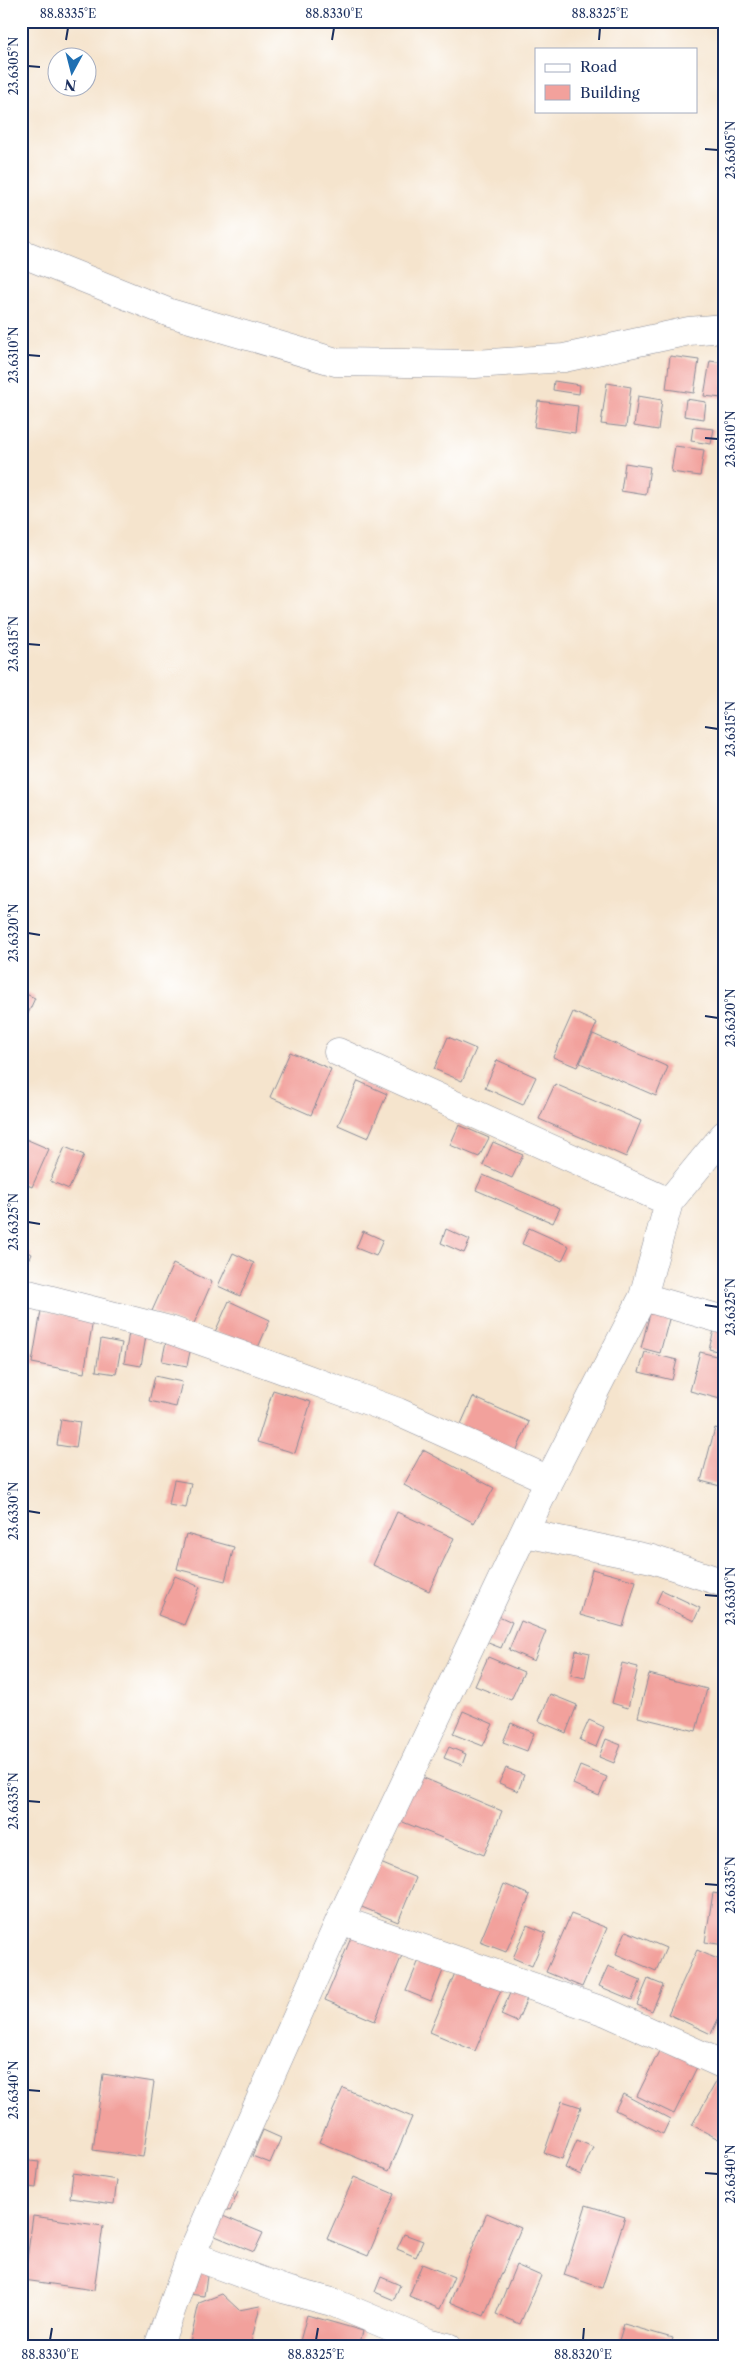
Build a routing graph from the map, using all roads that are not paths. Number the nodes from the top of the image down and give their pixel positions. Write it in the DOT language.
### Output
graph roads {
  1 [pos="21,253"];
  2 [pos="724,328"];
  3 [pos="338,1052"];
  4 [pos="724,1135"];
  5 [pos="669,1202"];
  6 [pos="21,1292"];
  7 [pos="643,1297"];
  8 [pos="724,1320"];
  9 [pos="549,1480"];
  10 [pos="525,1533"];
  11 [pos="724,1583"];
  12 [pos="340,1920"];
  13 [pos="724,2065"];
  14 [pos="191,2255"];
  15 [pos="158,2347"];
  16 [pos="448,2347"];
  1 -- 2 [label="street"];
  3 -- 5 [label="street"];
  4 -- 5 [label="street"];
  5 -- 7 [label="street"];
  6 -- 9 [label="street"];
  7 -- 8 [label="street"];
  7 -- 9 [label="street"];
  9 -- 10 [label="street"];
  10 -- 11 [label="street"];
  10 -- 12 [label="street"];
  12 -- 13 [label="street"];
  12 -- 14 [label="street"];
  14 -- 15 [label="street"];
  14 -- 16 [label="street"];
}
